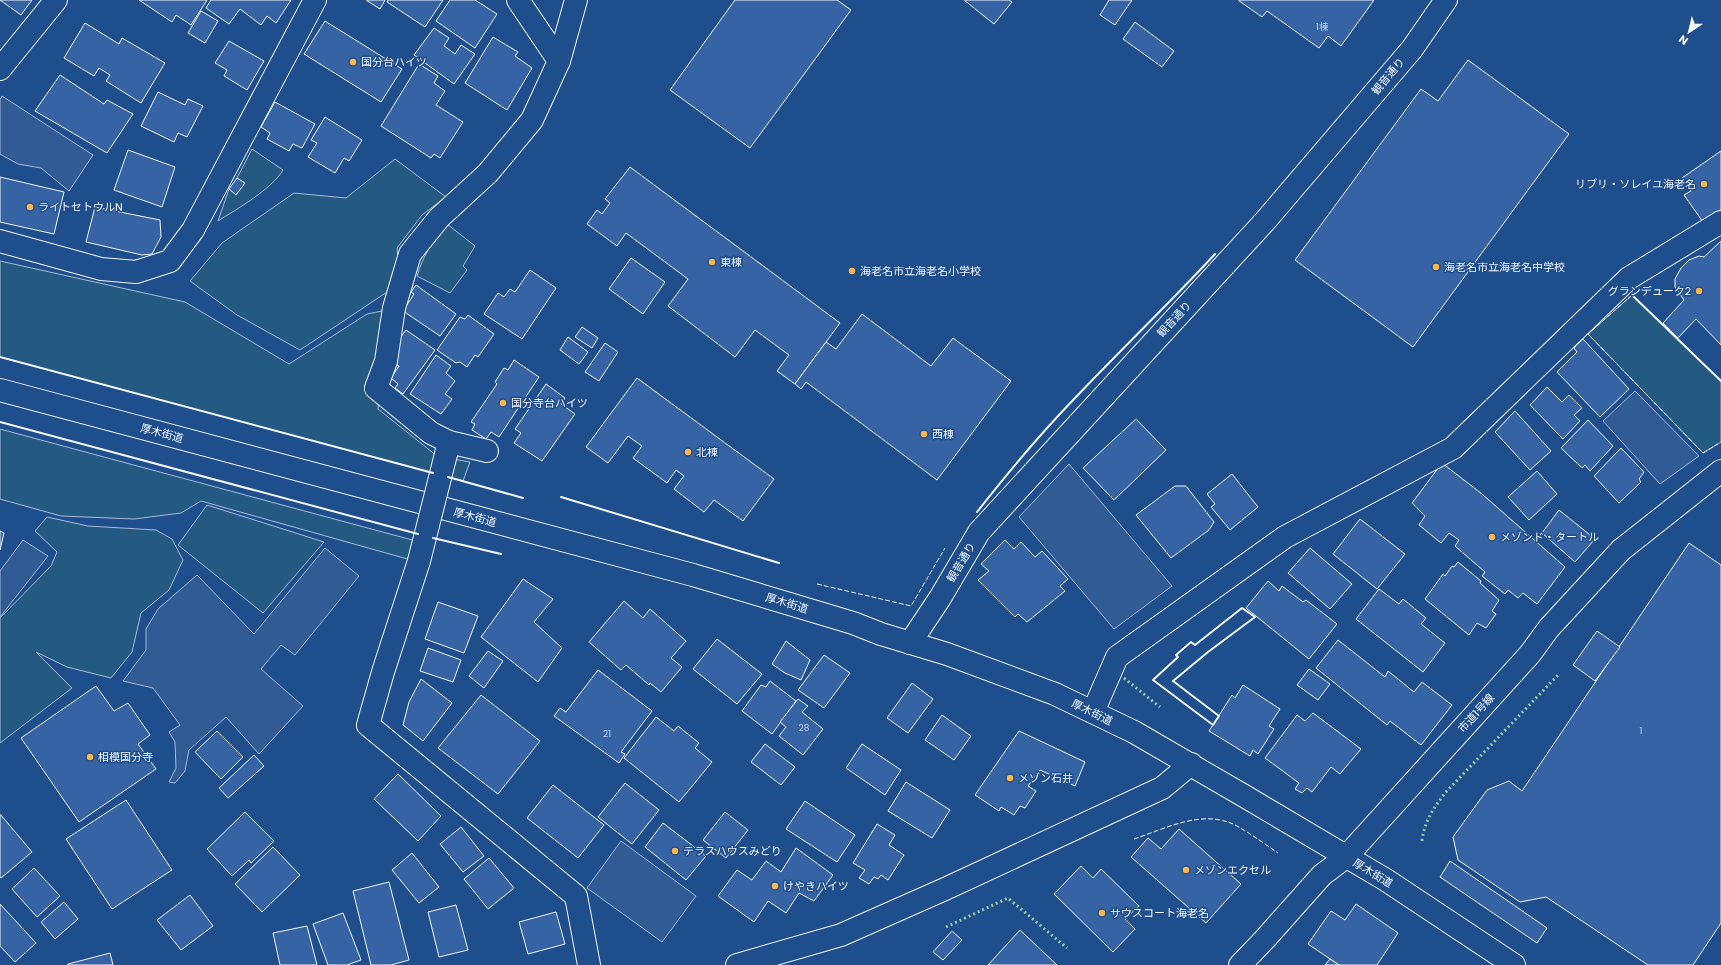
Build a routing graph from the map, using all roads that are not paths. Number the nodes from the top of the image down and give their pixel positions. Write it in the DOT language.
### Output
graph roads {
  1 [pos="56,0"];
  2 [pos="315,0"];
  3 [pos="518,0"];
  4 [pos="576,0"];
  5 [pos="1446,0"];
  6 [pos="559,61"];
  7 [pos="0,69"];
  8 [pos="1721,222"];
  9 [pos="0,241"];
  10 [pos="0,390"];
  11 [pos="448,448"];
  12 [pos="487,451"];
  13 [pos="1721,471"];
  14 [pos="910,643"];
  15 [pos="1093,712"];
  16 [pos="1191,764"];
  17 [pos="1346,857"];
  18 [pos="589,965"];
  19 [pos="738,965"];
  20 [pos="1240,965"];
  21 [pos="1514,965"];
  1 -- 7 [label="street"];
  2 -- 9 [label="street"];
  3 -- 6 [label="street"];
  4 -- 6 [label="street"];
  5 -- 14 [label="street, 観音通り"];
  6 -- 11 [label="street"];
  8 -- 15 [label="street"];
  10 -- 14 [label="street, 厚木街道"];
  11 -- 12 [label="street"];
  11 -- 18 [label="street, bridge"];
  13 -- 17 [label="street, 市道1号線"];
  14 -- 15 [label="street, 厚木街道"];
  15 -- 16 [label="street, 厚木街道"];
  16 -- 17 [label="street, 厚木街道"];
  16 -- 19 [label="street"];
  17 -- 20 [label="street, 市道1号線"];
  17 -- 21 [label="street, 厚木街道"];
}
